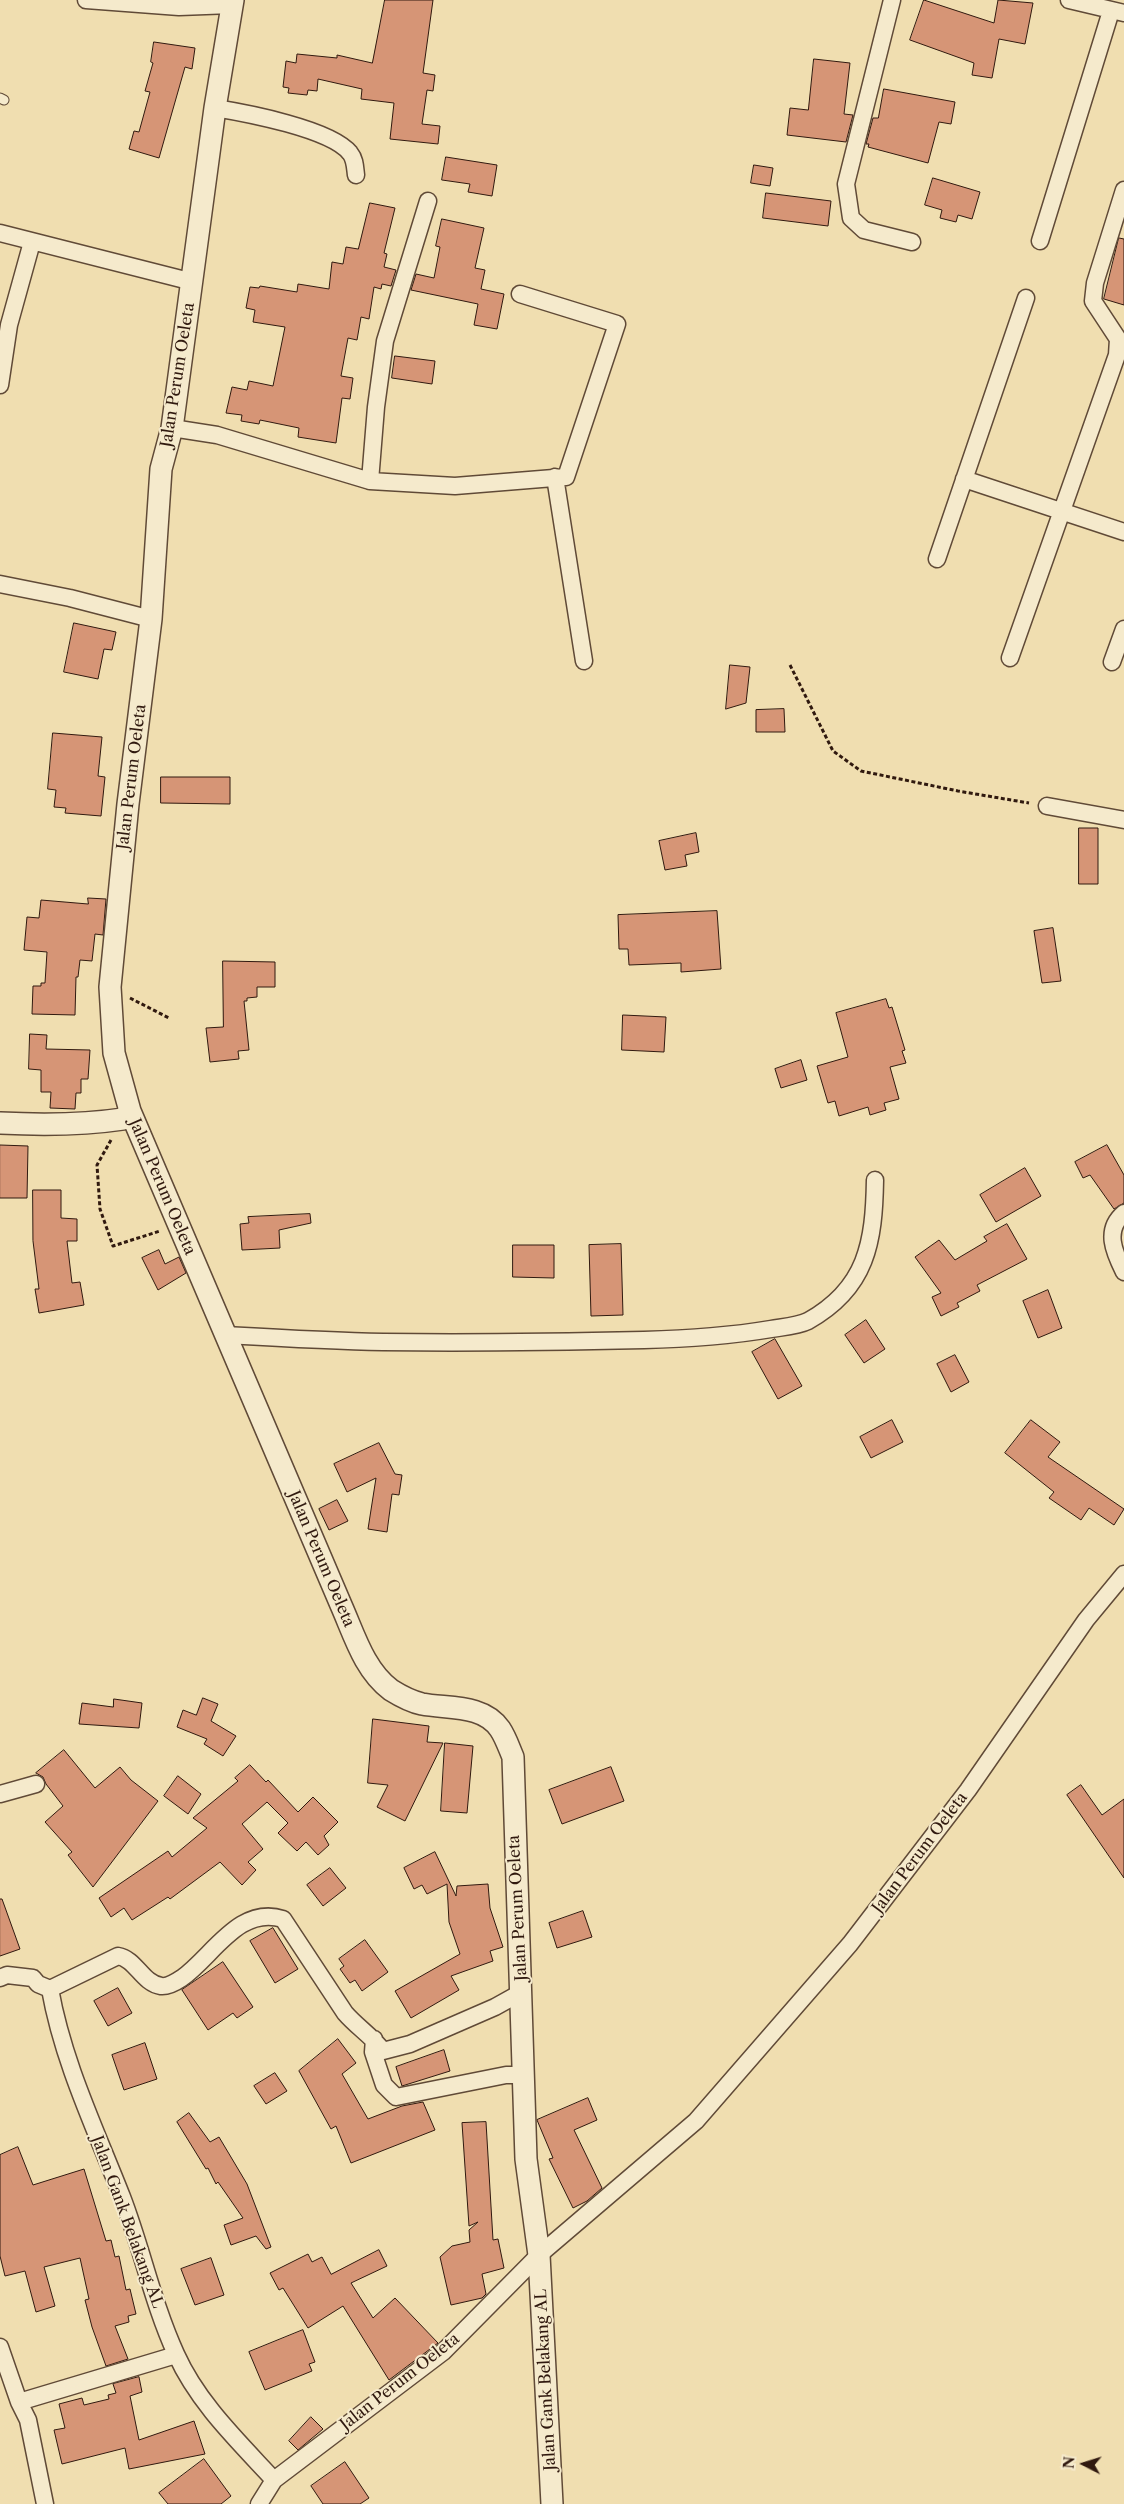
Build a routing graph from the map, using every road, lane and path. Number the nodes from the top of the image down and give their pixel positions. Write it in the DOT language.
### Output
graph roads {
  1 [pos="86,0"];
  2 [pos="892,0"];
  3 [pos="1069,0"];
  4 [pos="232,3"];
  5 [pos="1118,12"];
  6 [pos="215,108"];
  7 [pos="356,175"];
  8 [pos="1124,190"];
  9 [pos="428,201"];
  10 [pos="0,234"];
  11 [pos="1040,241"];
  12 [pos="32,242"];
  13 [pos="912,242"];
  14 [pos="193,282"];
  15 [pos="520,294"];
  16 [pos="1026,298"];
  17 [pos="0,385"];
  18 [pos="172,428"];
  19 [pos="556,477"];
  20 [pos="964,479"];
  21 [pos="370,481"];
  22 [pos="1062,511"];
  23 [pos="1124,532"];
  24 [pos="937,559"];
  25 [pos="0,584"];
  26 [pos="151,619"];
  27 [pos="1124,629"];
  28 [pos="1010,658"];
  29 [pos="584,661"];
  30 [pos="1112,662"];
  31 [pos="790,665"];
  32 [pos="1047,806"];
  33 [pos="1124,820"];
  34 [pos="110,987"];
  35 [pos="169,1018"];
  36 [pos="127,1115"];
  37 [pos="0,1123"];
  38 [pos="875,1180"];
  39 [pos="1124,1213"];
  40 [pos="179,1223"];
  41 [pos="1124,1272"];
  42 [pos="225,1335"];
  43 [pos="1124,1574"];
  44 [pos="36,1784"];
  45 [pos="0,1794"];
  46 [pos="0,1978"];
  47 [pos="50,1989"];
  48 [pos="522,1992"];
  49 [pos="374,2039"];
  50 [pos="522,2075"];
  51 [pos="540,2255"];
  52 [pos="0,2347"];
  53 [pos="176,2355"];
  54 [pos="19,2402"];
  55 [pos="274,2480"];
  56 [pos="45,2504"];
  57 [pos="259,2504"];
  58 [pos="552,2504"];
  1 -- 4 [label="street"];
  2 -- 13 [label="street"];
  3 -- 5 [label="street"];
  4 -- 6 [label="street, Jalan Perum Oeleta"];
  5 -- 11 [label="street"];
  6 -- 7 [label="street"];
  6 -- 14 [label="street, Jalan Perum Oeleta"];
  8 -- 22 [label="street"];
  9 -- 21 [label="street"];
  10 -- 12 [label="street"];
  12 -- 14 [label="street"];
  12 -- 17 [label="street"];
  14 -- 18 [label="street, Jalan Perum Oeleta"];
  15 -- 19 [label="street"];
  16 -- 20 [label="street"];
  18 -- 21 [label="street"];
  18 -- 26 [label="street, Jalan Perum Oeleta"];
  19 -- 21 [label="street"];
  19 -- 29 [label="street"];
  20 -- 22 [label="street"];
  20 -- 24 [label="street"];
  22 -- 23 [label="street"];
  22 -- 28 [label="street"];
  25 -- 26 [label="street"];
  26 -- 34 [label="street, Jalan Perum Oeleta"];
  27 -- 30 [label="street"];
  31 -- 32 [label="path"];
  32 -- 33 [label="street"];
  34 -- 35 [label="path"];
  34 -- 36 [label="street, Jalan Perum Oeleta"];
  36 -- 37 [label="street"];
  36 -- 40 [label="street, Jalan Perum Oeleta"];
  36 -- 40 [label="path"];
  38 -- 42 [label="street"];
  39 -- 41 [label="street"];
  40 -- 42 [label="street, Jalan Perum Oeleta"];
  42 -- 48 [label="street, Jalan Perum Oeleta"];
  43 -- 51 [label="street, Jalan Perum Oeleta"];
  44 -- 45 [label="street"];
  46 -- 47 [label="street"];
  47 -- 49 [label="street"];
  47 -- 53 [label="street, Jalan Gank Belakang AL"];
  48 -- 49 [label="street"];
  48 -- 50 [label="street, Jalan Perum Oeleta"];
  49 -- 50 [label="street"];
  50 -- 51 [label="street, Jalan Perum Oeleta"];
  51 -- 55 [label="street, Jalan Perum Oeleta"];
  51 -- 58 [label="street, Jalan Gank Belakang AL"];
  52 -- 54 [label="street"];
  53 -- 54 [label="street"];
  53 -- 55 [label="street, Jalan Gank Belakang AL"];
  54 -- 56 [label="street"];
  55 -- 57 [label="street, Jalan Perum Oeleta"];
}
